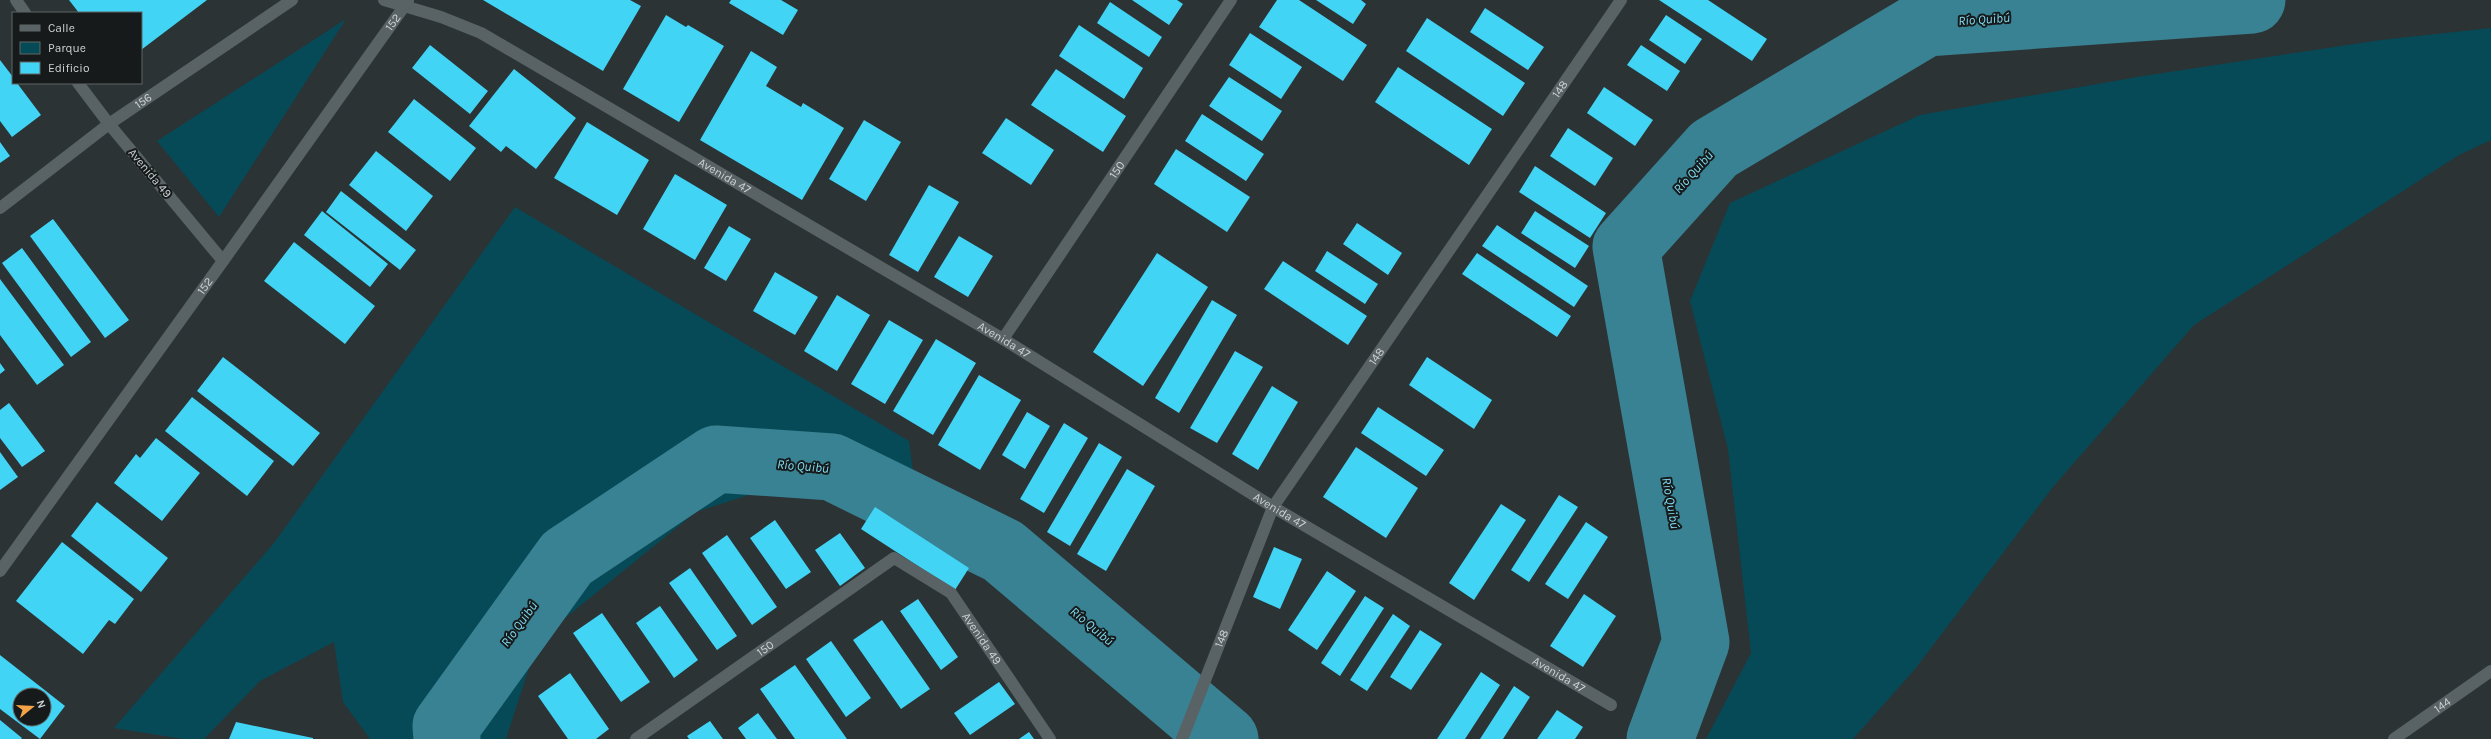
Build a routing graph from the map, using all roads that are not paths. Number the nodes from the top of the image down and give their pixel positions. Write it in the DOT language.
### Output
graph roads {
  1 [pos="16,0"];
  2 [pos="292,0"];
  3 [pos="384,0"];
  4 [pos="1231,0"];
  5 [pos="1621,0"];
  6 [pos="406,3"];
  7 [pos="24,12"];
  8 [pos="79,84"];
  9 [pos="110,124"];
  10 [pos="0,208"];
  11 [pos="223,261"];
  12 [pos="1003,339"];
  13 [pos="1272,508"];
  14 [pos="894,558"];
  15 [pos="0,571"];
  16 [pos="2491,671"];
  17 [pos="1611,705"];
  18 [pos="636,739"];
  19 [pos="1050,739"];
  20 [pos="1182,739"];
  21 [pos="2394,739"];
  1 -- 7 [label="street"];
  2 -- 9 [label="street, 156"];
  3 -- 6 [label="street, Avenida 47"];
  4 -- 12 [label="street, 150"];
  5 -- 13 [label="street, 148"];
  6 -- 11 [label="street, 152"];
  6 -- 12 [label="street, Avenida 47"];
  8 -- 9 [label="street, Avenida 49"];
  9 -- 10 [label="street, 156"];
  9 -- 11 [label="street, Avenida 49"];
  11 -- 15 [label="street, 152"];
  12 -- 13 [label="street, Avenida 47"];
  13 -- 17 [label="street, Avenida 47"];
  13 -- 20 [label="street, 148"];
  14 -- 18 [label="street, 150"];
  14 -- 19 [label="street, Avenida 49"];
  16 -- 21 [label="street, 144"];
}
